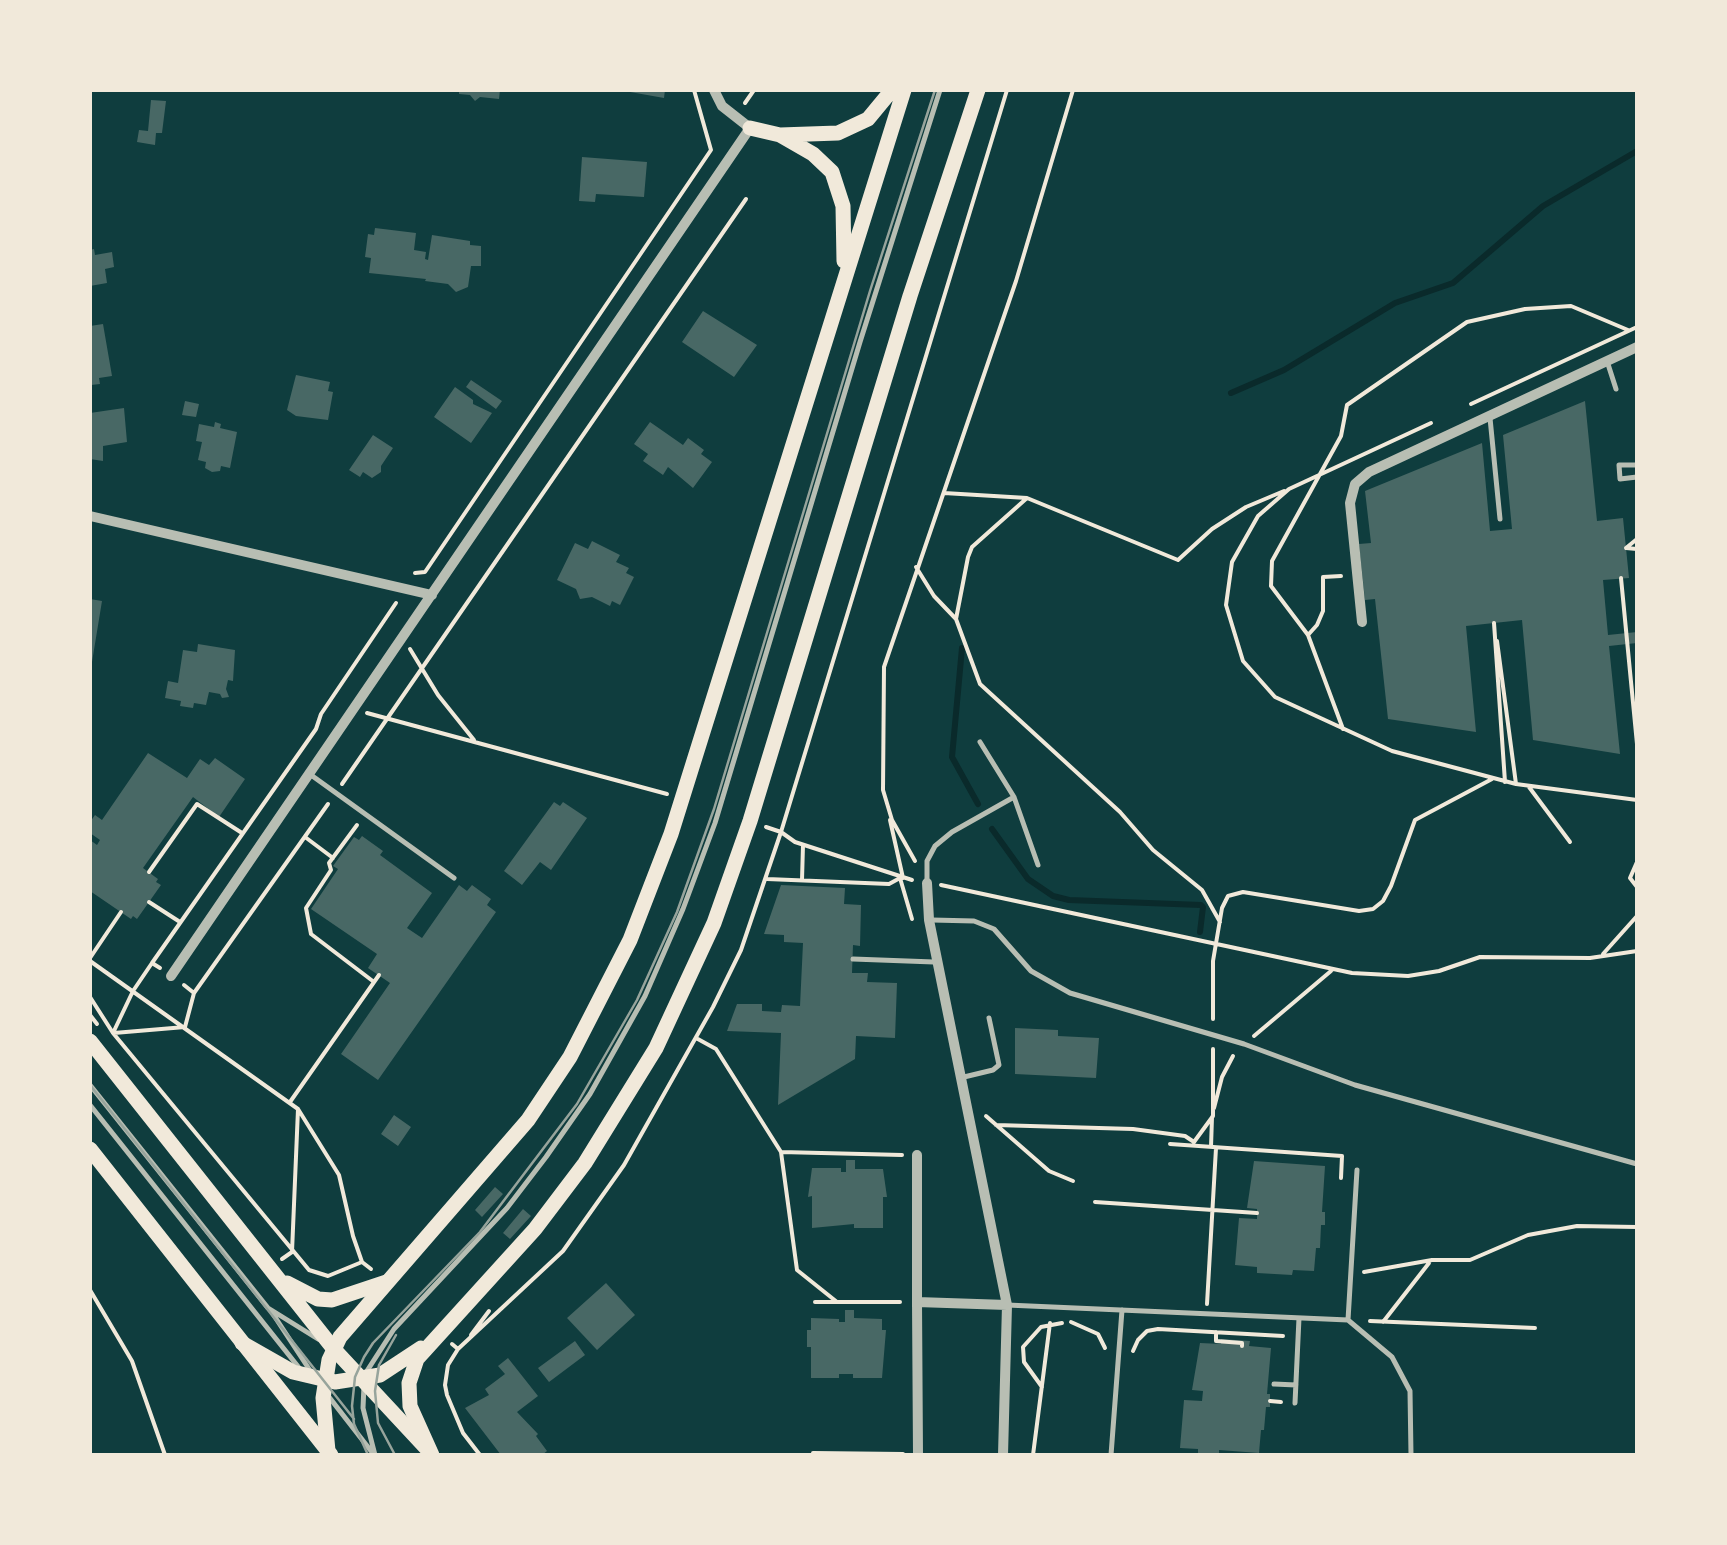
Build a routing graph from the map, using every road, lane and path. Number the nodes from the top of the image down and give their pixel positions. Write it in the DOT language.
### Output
graph roads {
  1 [pos="694,90"];
  2 [pos="714,90"];
  3 [pos="892,90"];
  4 [pos="904,90"];
  5 [pos="940,90"];
  6 [pos="978,90"];
  7 [pos="1007,90"];
  8 [pos="1074,90"];
  9 [pos="750,128"];
  10 [pos="780,135"];
  11 [pos="746,199"];
  12 [pos="844,279"];
  13 [pos="1637,326"];
  14 [pos="1637,347"];
  15 [pos="1607,362"];
  16 [pos="1616,389"];
  17 [pos="1461,410"];
  18 [pos="1490,416"];
  19 [pos="1445,417"];
  20 [pos="1637,464"];
  21 [pos="1637,478"];
  22 [pos="1288,489"];
  23 [pos="944,494"];
  24 [pos="1028,498"];
  25 [pos="90,516"];
  26 [pos="1500,519"];
  27 [pos="1637,539"];
  28 [pos="1637,549"];
  29 [pos="916,567"];
  30 [pos="404,574"];
  31 [pos="1323,577"];
  32 [pos="1621,578"];
  33 [pos="404,588"];
  34 [pos="432,595"];
  35 [pos="956,619"];
  36 [pos="1362,622"];
  37 [pos="1494,623"];
  38 [pos="1308,634"];
  39 [pos="403,637"];
  40 [pos="1496,638"];
  41 [pos="422,669"];
  42 [pos="329,702"];
  43 [pos="352,710"];
  44 [pos="388,718"];
  45 [pos="476,742"];
  46 [pos="980,742"];
  47 [pos="1637,744"];
  48 [pos="308,774"];
  49 [pos="1492,779"];
  50 [pos="1505,782"];
  51 [pos="1516,784"];
  52 [pos="1529,787"];
  53 [pos="336,793"];
  54 [pos="1014,797"];
  55 [pos="682,799"];
  56 [pos="1637,800"];
  57 [pos="365,814"];
  58 [pos="890,815"];
  59 [pos="242,834"];
  60 [pos="305,837"];
  61 [pos="1570,842"];
  62 [pos="804,845"];
  63 [pos="333,858"];
  64 [pos="1637,862"];
  65 [pos="1038,865"];
  66 [pos="148,872"];
  67 [pos="454,878"];
  68 [pos="767,878"];
  69 [pos="902,878"];
  70 [pos="802,880"];
  71 [pos="926,882"];
  72 [pos="1637,887"];
  73 [pos="149,902"];
  74 [pos="121,912"];
  75 [pos="1637,916"];
  76 [pos="929,920"];
  77 [pos="180,922"];
  78 [pos="1220,922"];
  79 [pos="1216,946"];
  80 [pos="1637,951"];
  81 [pos="1601,956"];
  82 [pos="90,959"];
  83 [pos="852,959"];
  84 [pos="938,962"];
  85 [pos="152,963"];
  86 [pos="1332,970"];
  87 [pos="379,975"];
  88 [pos="170,976"];
  89 [pos="374,982"];
  90 [pos="133,991"];
  91 [pos="194,993"];
  92 [pos="90,996"];
  93 [pos="989,1018"];
  94 [pos="186,1028"];
  95 [pos="113,1033"];
  96 [pos="696,1038"];
  97 [pos="90,1041"];
  98 [pos="1244,1044"];
  99 [pos="961,1078"];
  100 [pos="90,1084"];
  101 [pos="964,1096"];
  102 [pos="290,1102"];
  103 [pos="90,1105"];
  104 [pos="298,1109"];
  105 [pos="1212,1116"];
  106 [pos="996,1125"];
  107 [pos="90,1140"];
  108 [pos="1170,1144"];
  109 [pos="1214,1147"];
  110 [pos="90,1150"];
  111 [pos="781,1152"];
  112 [pos="917,1155"];
  113 [pos="1637,1164"];
  114 [pos="104,1166"];
  115 [pos="1357,1170"];
  116 [pos="1073,1181"];
  117 [pos="1356,1196"];
  118 [pos="1095,1202"];
  119 [pos="1212,1210"];
  120 [pos="1257,1213"];
  121 [pos="1637,1227"];
  122 [pos="292,1252"];
  123 [pos="1432,1260"];
  124 [pos="269,1268"];
  125 [pos="1351,1274"];
  126 [pos="386,1282"];
  127 [pos="90,1290"];
  128 [pos="815,1302"];
  129 [pos="837,1302"];
  130 [pos="917,1302"];
  131 [pos="1007,1305"];
  132 [pos="268,1308"];
  133 [pos="489,1310"];
  134 [pos="1122,1310"];
  135 [pos="1207,1313"];
  136 [pos="1299,1318"];
  137 [pos="1348,1320"];
  138 [pos="1383,1322"];
  139 [pos="1050,1323"];
  140 [pos="1535,1328"];
  141 [pos="1216,1332"];
  142 [pos="440,1333"];
  143 [pos="1298,1337"];
  144 [pos="242,1343"];
  145 [pos="463,1345"];
  146 [pos="1242,1346"];
  147 [pos="333,1348"];
  148 [pos="1133,1353"];
  149 [pos="1105,1362"];
  150 [pos="364,1380"];
  151 [pos="317,1382"];
  152 [pos="1274,1384"];
  153 [pos="1296,1384"];
  154 [pos="1042,1387"];
  155 [pos="1296,1403"];
  156 [pos="429,1452"];
  157 [pos="329,1453"];
  158 [pos="813,1453"];
  159 [pos="165,1455"];
  160 [pos="375,1455"];
  161 [pos="918,1455"];
  162 [pos="1003,1455"];
  163 [pos="1032,1455"];
  164 [pos="1112,1455"];
  165 [pos="1411,1455"];
  1 -- 30 [label="path"];
  2 -- 9 [label="street"];
  3 -- 10 [label="main road"];
  4 -- 12 [label="main road"];
  5 -- 150 [label="lane"];
  6 -- 142 [label="main road"];
  7 -- 62 [label="path"];
  8 -- 23 [label="path"];
  9 -- 10 [label="main road"];
  9 -- 34 [label="street"];
  10 -- 12 [label="main road"];
  11 -- 41 [label="path"];
  12 -- 55 [label="main road"];
  13 -- 17 [label="path"];
  14 -- 15 [label="street"];
  15 -- 16 [label="lane"];
  15 -- 18 [label="street"];
  18 -- 26 [label="lane"];
  18 -- 36 [label="street"];
  19 -- 22 [label="path"];
  20 -- 21 [label="lane"];
  22 -- 24 [label="path"];
  22 -- 49 [label="path"];
  23 -- 24 [label="path"];
  23 -- 29 [label="path"];
  24 -- 35 [label="path"];
  25 -- 33 [label="street"];
  27 -- 28 [label="path"];
  29 -- 35 [label="path"];
  29 -- 58 [label="path"];
  31 -- 38 [label="path"];
  32 -- 47 [label="path"];
  33 -- 34 [label="street"];
  33 -- 42 [label="path"];
  34 -- 39 [label="street"];
  35 -- 78 [label="path"];
  37 -- 40 [label="path"];
  39 -- 41 [label="path"];
  39 -- 43 [label="street"];
  40 -- 50 [label="path"];
  40 -- 51 [label="path"];
  41 -- 44 [label="path"];
  41 -- 45 [label="path"];
  42 -- 43 [label="path"];
  42 -- 59 [label="path"];
  43 -- 44 [label="path"];
  43 -- 48 [label="street"];
  44 -- 45 [label="path"];
  44 -- 53 [label="path"];
  45 -- 55 [label="path"];
  46 -- 54 [label="lane"];
  48 -- 53 [label="lane"];
  48 -- 88 [label="street"];
  49 -- 50 [label="path"];
  49 -- 78 [label="path"];
  50 -- 51 [label="path"];
  51 -- 52 [label="path"];
  52 -- 56 [label="path"];
  52 -- 61 [label="path"];
  53 -- 57 [label="lane"];
  53 -- 60 [label="path"];
  54 -- 65 [label="lane"];
  54 -- 71 [label="lane"];
  55 -- 126 [label="main road"];
  57 -- 63 [label="path"];
  57 -- 67 [label="lane"];
  58 -- 69 [label="path"];
  58 -- 71 [label="path"];
  59 -- 66 [label="path"];
  59 -- 77 [label="path"];
  60 -- 63 [label="path"];
  60 -- 91 [label="path"];
  62 -- 69 [label="path"];
  62 -- 70 [label="path"];
  63 -- 89 [label="path"];
  64 -- 72 [label="path"];
  68 -- 70 [label="path"];
  69 -- 70 [label="path"];
  69 -- 71 [label="path"];
  71 -- 76 [label="street"];
  71 -- 79 [label="path"];
  73 -- 77 [label="path"];
  74 -- 82 [label="path"];
  75 -- 81 [label="path"];
  76 -- 84 [label="street"];
  76 -- 98 [label="lane"];
  77 -- 85 [label="path"];
  78 -- 79 [label="path"];
  79 -- 86 [label="path"];
  80 -- 81 [label="path"];
  81 -- 86 [label="path"];
  82 -- 90 [label="path"];
  83 -- 84 [label="lane"];
  84 -- 99 [label="street"];
  85 -- 88 [label="path"];
  85 -- 90 [label="path"];
  86 -- 98 [label="path"];
  87 -- 89 [label="path"];
  88 -- 91 [label="path"];
  89 -- 102 [label="path"];
  90 -- 94 [label="path"];
  90 -- 95 [label="path"];
  91 -- 94 [label="path"];
  92 -- 95 [label="path"];
  93 -- 99 [label="lane"];
  94 -- 95 [label="path"];
  94 -- 102 [label="path"];
  95 -- 122 [label="path"];
  96 -- 111 [label="path"];
  97 -- 124 [label="main road"];
  98 -- 105 [label="path"];
  98 -- 113 [label="lane"];
  99 -- 101 [label="street"];
  100 -- 132 [label="lane"];
  101 -- 106 [label="path"];
  101 -- 131 [label="street"];
  102 -- 104 [label="path"];
  103 -- 151 [label="lane"];
  104 -- 122 [label="path"];
  104 -- 122 [label="path"];
  105 -- 106 [label="path"];
  105 -- 109 [label="path"];
  106 -- 116 [label="path"];
  107 -- 114 [label="lane"];
  108 -- 109 [label="path"];
  109 -- 117 [label="path"];
  109 -- 119 [label="path"];
  110 -- 114 [label="main road"];
  111 -- 112 [label="path"];
  111 -- 129 [label="path"];
  112 -- 130 [label="street"];
  114 -- 144 [label="main road"];
  115 -- 117 [label="lane"];
  117 -- 125 [label="lane"];
  118 -- 119 [label="path"];
  119 -- 120 [label="path"];
  119 -- 135 [label="path"];
  121 -- 123 [label="path"];
  122 -- 124 [label="path"];
  123 -- 125 [label="path"];
  123 -- 138 [label="path"];
  124 -- 126 [label="main road"];
  124 -- 147 [label="main road"];
  125 -- 137 [label="lane"];
  126 -- 147 [label="main road"];
  127 -- 159 [label="path"];
  128 -- 129 [label="path"];
  129 -- 130 [label="path"];
  130 -- 131 [label="street"];
  130 -- 161 [label="street"];
  131 -- 134 [label="lane"];
  131 -- 162 [label="street"];
  132 -- 147 [label="lane"];
  132 -- 151 [label="lane"];
  133 -- 145 [label="path"];
  134 -- 135 [label="lane"];
  134 -- 164 [label="lane"];
  135 -- 136 [label="lane"];
  136 -- 137 [label="lane"];
  136 -- 143 [label="lane"];
  137 -- 138 [label="path"];
  137 -- 165 [label="lane"];
  138 -- 140 [label="path"];
  139 -- 149 [label="path"];
  139 -- 154 [label="path"];
  139 -- 154 [label="path"];
  141 -- 143 [label="path"];
  141 -- 146 [label="path"];
  141 -- 148 [label="path"];
  142 -- 150 [label="main road"];
  142 -- 156 [label="main road"];
  143 -- 153 [label="lane"];
  144 -- 151 [label="main road"];
  144 -- 157 [label="main road"];
  147 -- 150 [label="main road"];
  147 -- 151 [label="main road"];
  150 -- 151 [label="main road"];
  150 -- 156 [label="main road"];
  150 -- 160 [label="lane"];
  151 -- 157 [label="main road"];
  151 -- 160 [label="lane"];
  152 -- 153 [label="lane"];
  153 -- 155 [label="lane"];
  154 -- 163 [label="path"];
  158 -- 161 [label="path"];
}
